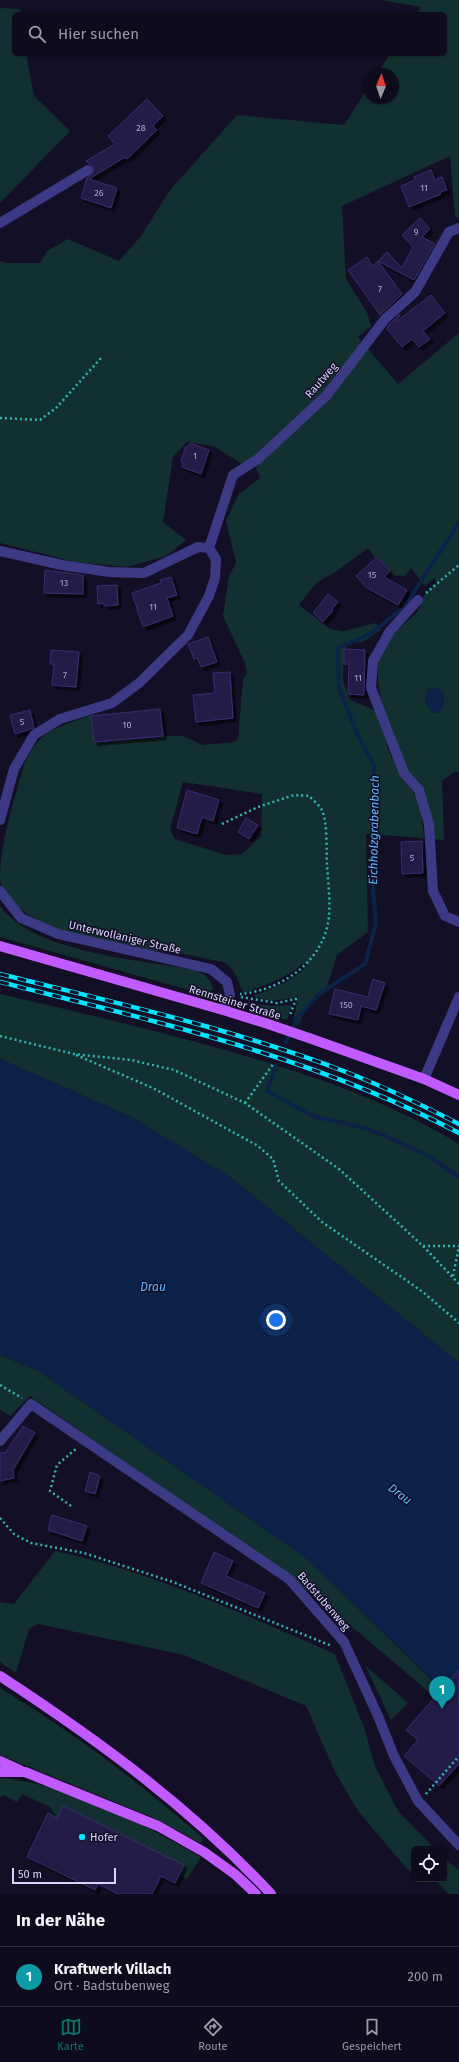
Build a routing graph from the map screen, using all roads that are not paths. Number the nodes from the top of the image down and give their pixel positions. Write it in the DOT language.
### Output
graph roads {
  1 [pos="88,170"];
  2 [pos="0,224"];
  3 [pos="459,228"];
  4 [pos="209,548"];
  5 [pos="0,551"];
  6 [pos="418,600"];
  7 [pos="0,820"];
  8 [pos="0,891"];
  9 [pos="459,922"];
  10 [pos="0,946"];
  11 [pos="459,998"];
  12 [pos="223,1010"];
  13 [pos="424,1079"];
  14 [pos="459,1094"];
  15 [pos="0,1441"];
  16 [pos="0,1676"];
  17 [pos="0,1761"];
  18 [pos="0,1772"];
  19 [pos="25,1772"];
  20 [pos="459,1845"];
  21 [pos="256,1894"];
  22 [pos="271,1894"];
  1 -- 2 [label="street"];
  3 -- 4 [label="street, Rautweg"];
  4 -- 5 [label="street"];
  4 -- 7 [label="street"];
  6 -- 9 [label="street"];
  8 -- 12 [label="street, Unterwollaniger Straße"];
  10 -- 12 [label="main road, Rennsteiner Straße"];
  11 -- 13 [label="street"];
  12 -- 13 [label="main road, Rennsteiner Straße, bridge"];
  13 -- 14 [label="main road, Rennsteiner Straße"];
  15 -- 20 [label="street, Badstubenweg"];
  16 -- 22 [label="main road"];
  17 -- 19 [label="main road"];
  18 -- 19 [label="main road"];
  19 -- 21 [label="main road"];
}
